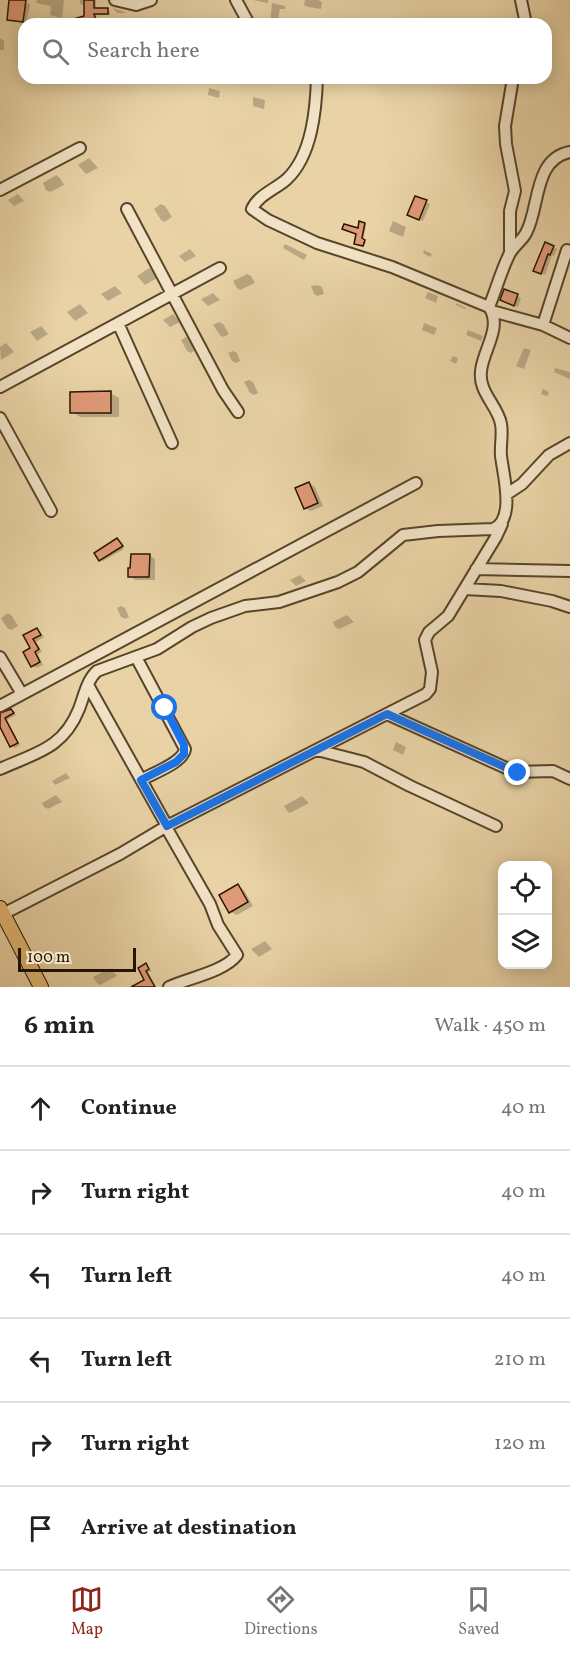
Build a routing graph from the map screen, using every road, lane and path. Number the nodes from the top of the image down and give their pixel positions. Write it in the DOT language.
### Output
graph roads {
  1 [pos="115,0"];
  2 [pos="151,0"];
  3 [pos="236,0"];
  4 [pos="521,0"];
  5 [pos="129,2"];
  6 [pos="246,18"];
  7 [pos="525,18"];
  8 [pos="317,84"];
  9 [pos="512,84"];
  10 [pos="80,148"];
  11 [pos="570,152"];
  12 [pos="0,190"];
  13 [pos="127,209"];
  14 [pos="567,250"];
  15 [pos="510,253"];
  16 [pos="220,268"];
  17 [pos="172,293"];
  18 [pos="491,309"];
  19 [pos="118,323"];
  20 [pos="543,326"];
  21 [pos="570,338"];
  22 [pos="0,387"];
  23 [pos="238,412"];
  24 [pos="0,417"];
  25 [pos="172,443"];
  26 [pos="570,443"];
  27 [pos="416,483"];
  28 [pos="507,494"];
  29 [pos="51,511"];
  30 [pos="504,518"];
  31 [pos="477,568"];
  32 [pos="570,571"];
  33 [pos="465,589"];
  34 [pos="570,607"];
  35 [pos="0,657"];
  36 [pos="136,657"];
  37 [pos="88,685"];
  38 [pos="22,694"];
  39 [pos="0,706"];
  40 [pos="387,714"];
  41 [pos="317,750"];
  42 [pos="0,769"];
  43 [pos="570,779"];
  44 [pos="141,780"];
  45 [pos="496,826"];
  46 [pos="166,827"];
  47 [pos="1,917"];
  48 [pos="31,987"];
  49 [pos="41,987"];
  50 [pos="169,987"];
  1 -- 5 [label="street"];
  2 -- 5 [label="street"];
  3 -- 6 [label="street"];
  4 -- 7 [label="street"];
  8 -- 18 [label="street"];
  9 -- 15 [label="street"];
  10 -- 12 [label="street"];
  11 -- 15 [label="street"];
  13 -- 17 [label="street"];
  14 -- 20 [label="street"];
  15 -- 18 [label="street"];
  16 -- 17 [label="street"];
  17 -- 19 [label="street"];
  17 -- 23 [label="street"];
  18 -- 20 [label="street"];
  18 -- 28 [label="street"];
  19 -- 22 [label="street"];
  19 -- 25 [label="street"];
  20 -- 21 [label="street"];
  24 -- 29 [label="street"];
  26 -- 28 [label="street"];
  27 -- 38 [label="street"];
  28 -- 30 [label="street"];
  30 -- 31 [label="street"];
  30 -- 36 [label="street"];
  31 -- 32 [label="street"];
  31 -- 33 [label="street"];
  33 -- 34 [label="street"];
  33 -- 40 [label="street"];
  35 -- 38 [label="street"];
  36 -- 37 [label="street"];
  36 -- 44 [label="street"];
  37 -- 42 [label="street"];
  37 -- 44 [label="street"];
  38 -- 39 [label="street"];
  40 -- 41 [label="street"];
  40 -- 43 [label="street"];
  41 -- 45 [label="street"];
  41 -- 46 [label="street"];
  44 -- 46 [label="street"];
  46 -- 47 [label="street"];
  46 -- 50 [label="street"];
  47 -- 48 [label="main road"];
  47 -- 49 [label="main road"];
}
